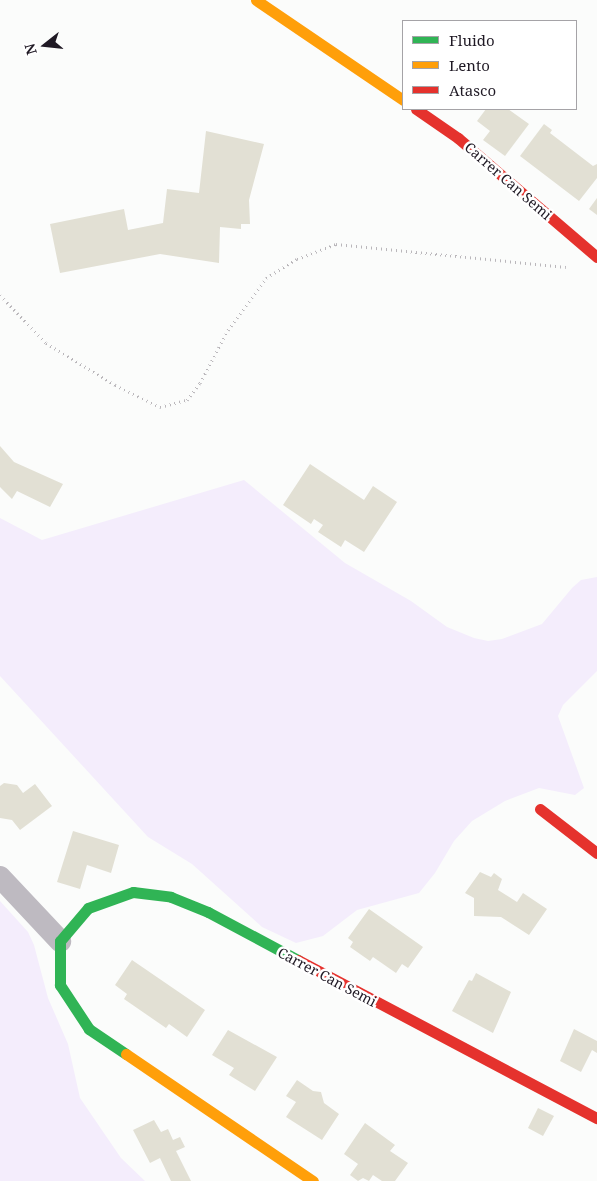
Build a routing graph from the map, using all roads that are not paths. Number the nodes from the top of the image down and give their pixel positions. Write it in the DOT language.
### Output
graph roads {
  1 [pos="256,0"];
  2 [pos="402,99"];
  3 [pos="417,110"];
  4 [pos="595,255"];
  5 [pos="540,809"];
  6 [pos="597,853"];
  7 [pos="0,877"];
  8 [pos="60,941"];
  9 [pos="597,1118"];
  10 [pos="313,1181"];
  1 -- 2 [label="street"];
  3 -- 4 [label="street, Carrer Can Semi"];
  5 -- 6 [label="street"];
  7 -- 8 [label="street"];
  8 -- 9 [label="street, Carrer Can Semi"];
  8 -- 10 [label="street"];
}
